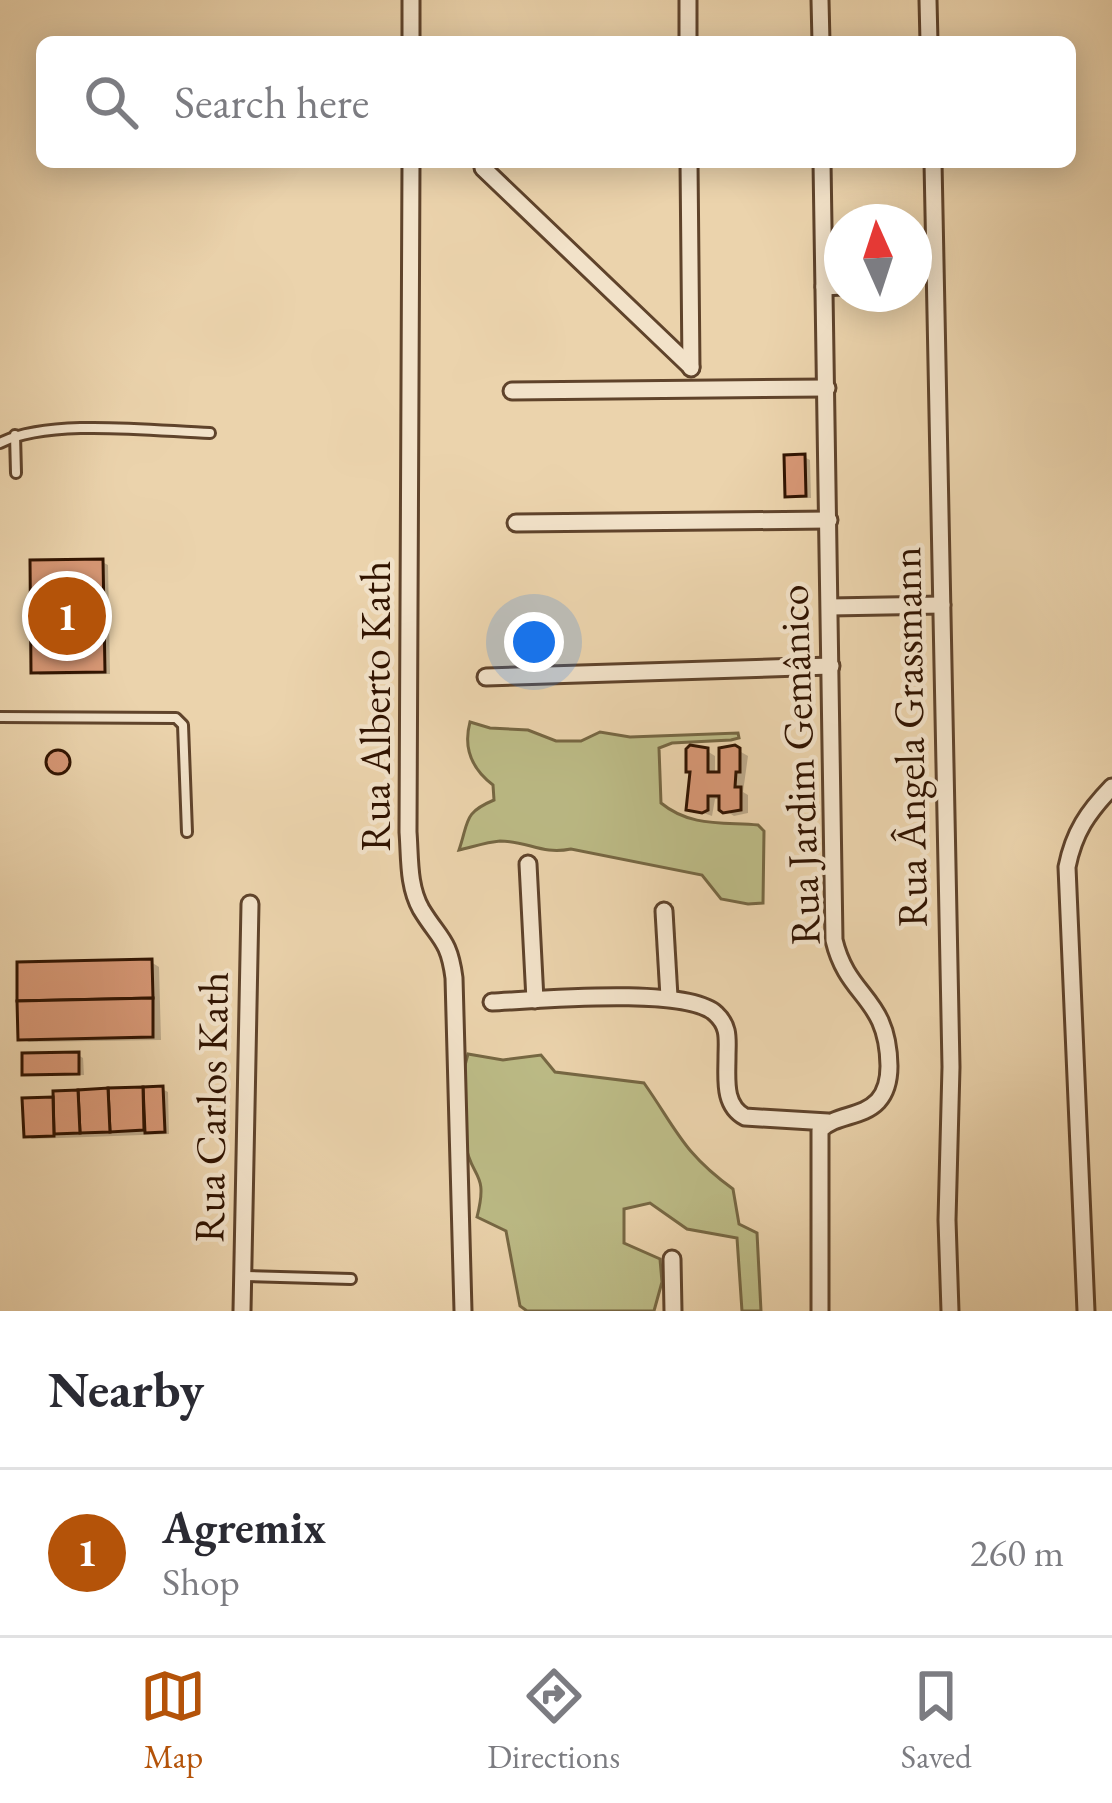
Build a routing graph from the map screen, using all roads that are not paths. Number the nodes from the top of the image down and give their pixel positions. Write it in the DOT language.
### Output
graph roads {
  1 [pos="412,0"];
  2 [pos="688,0"];
  3 [pos="820,0"];
  4 [pos="928,0"];
  5 [pos="411,36"];
  6 [pos="688,36"];
  7 [pos="821,36"];
  8 [pos="929,36"];
  9 [pos="411,168"];
  10 [pos="483,168"];
  11 [pos="689,168"];
  12 [pos="822,168"];
  13 [pos="933,168"];
  14 [pos="932,282"];
  15 [pos="936,282"];
  16 [pos="824,287"];
  17 [pos="825,312"];
  18 [pos="692,368"];
  19 [pos="827,388"];
  20 [pos="692,389"];
  21 [pos="512,392"];
  22 [pos="210,434"];
  23 [pos="15,435"];
  24 [pos="0,442"];
  25 [pos="16,473"];
  26 [pos="829,520"];
  27 [pos="516,523"];
  28 [pos="942,605"];
  29 [pos="830,607"];
  30 [pos="831,666"];
  31 [pos="486,677"];
  32 [pos="0,717"];
  33 [pos="1112,787"];
  34 [pos="187,832"];
  35 [pos="528,864"];
  36 [pos="250,904"];
  37 [pos="664,911"];
  38 [pos="669,998"];
  39 [pos="535,1000"];
  40 [pos="492,1001"];
  41 [pos="828,1122"];
  42 [pos="672,1259"];
  43 [pos="244,1276"];
  44 [pos="351,1279"];
  45 [pos="242,1311"];
  46 [pos="463,1311"];
  47 [pos="673,1311"];
  48 [pos="820,1311"];
  49 [pos="950,1311"];
  50 [pos="1086,1311"];
  1 -- 5 [label="street"];
  2 -- 6 [label="street"];
  3 -- 7 [label="street"];
  4 -- 8 [label="street"];
  9 -- 46 [label="street, Rua Alberto Kath"];
  10 -- 18 [label="street"];
  11 -- 18 [label="street"];
  12 -- 16 [label="street, Rua Jardim Gemânico"];
  13 -- 15 [label="street, Rua Ângela Grassmann"];
  14 -- 15 [label="street"];
  15 -- 28 [label="street, Rua Ângela Grassmann"];
  17 -- 19 [label="street, Rua Jardim Gemânico"];
  18 -- 20 [label="street"];
  19 -- 20 [label="street"];
  19 -- 26 [label="street, Rua Jardim Gemânico"];
  20 -- 21 [label="street"];
  22 -- 23 [label="lane"];
  23 -- 24 [label="lane"];
  23 -- 25 [label="lane"];
  26 -- 27 [label="street"];
  26 -- 29 [label="street, Rua Jardim Gemânico"];
  28 -- 29 [label="street"];
  28 -- 49 [label="street, Rua Ângela Grassmann"];
  29 -- 30 [label="street, Rua Jardim Gemânico"];
  30 -- 31 [label="street"];
  30 -- 41 [label="street, Rua Jardim Gemânico"];
  32 -- 34 [label="lane"];
  33 -- 50 [label="street"];
  35 -- 39 [label="street"];
  36 -- 43 [label="street, Rua Carlos Kath"];
  37 -- 38 [label="street"];
  38 -- 39 [label="street"];
  38 -- 41 [label="street"];
  39 -- 40 [label="street"];
  41 -- 48 [label="street"];
  42 -- 47 [label="street"];
  43 -- 44 [label="lane"];
  43 -- 45 [label="street, Rua Carlos Kath"];
}
